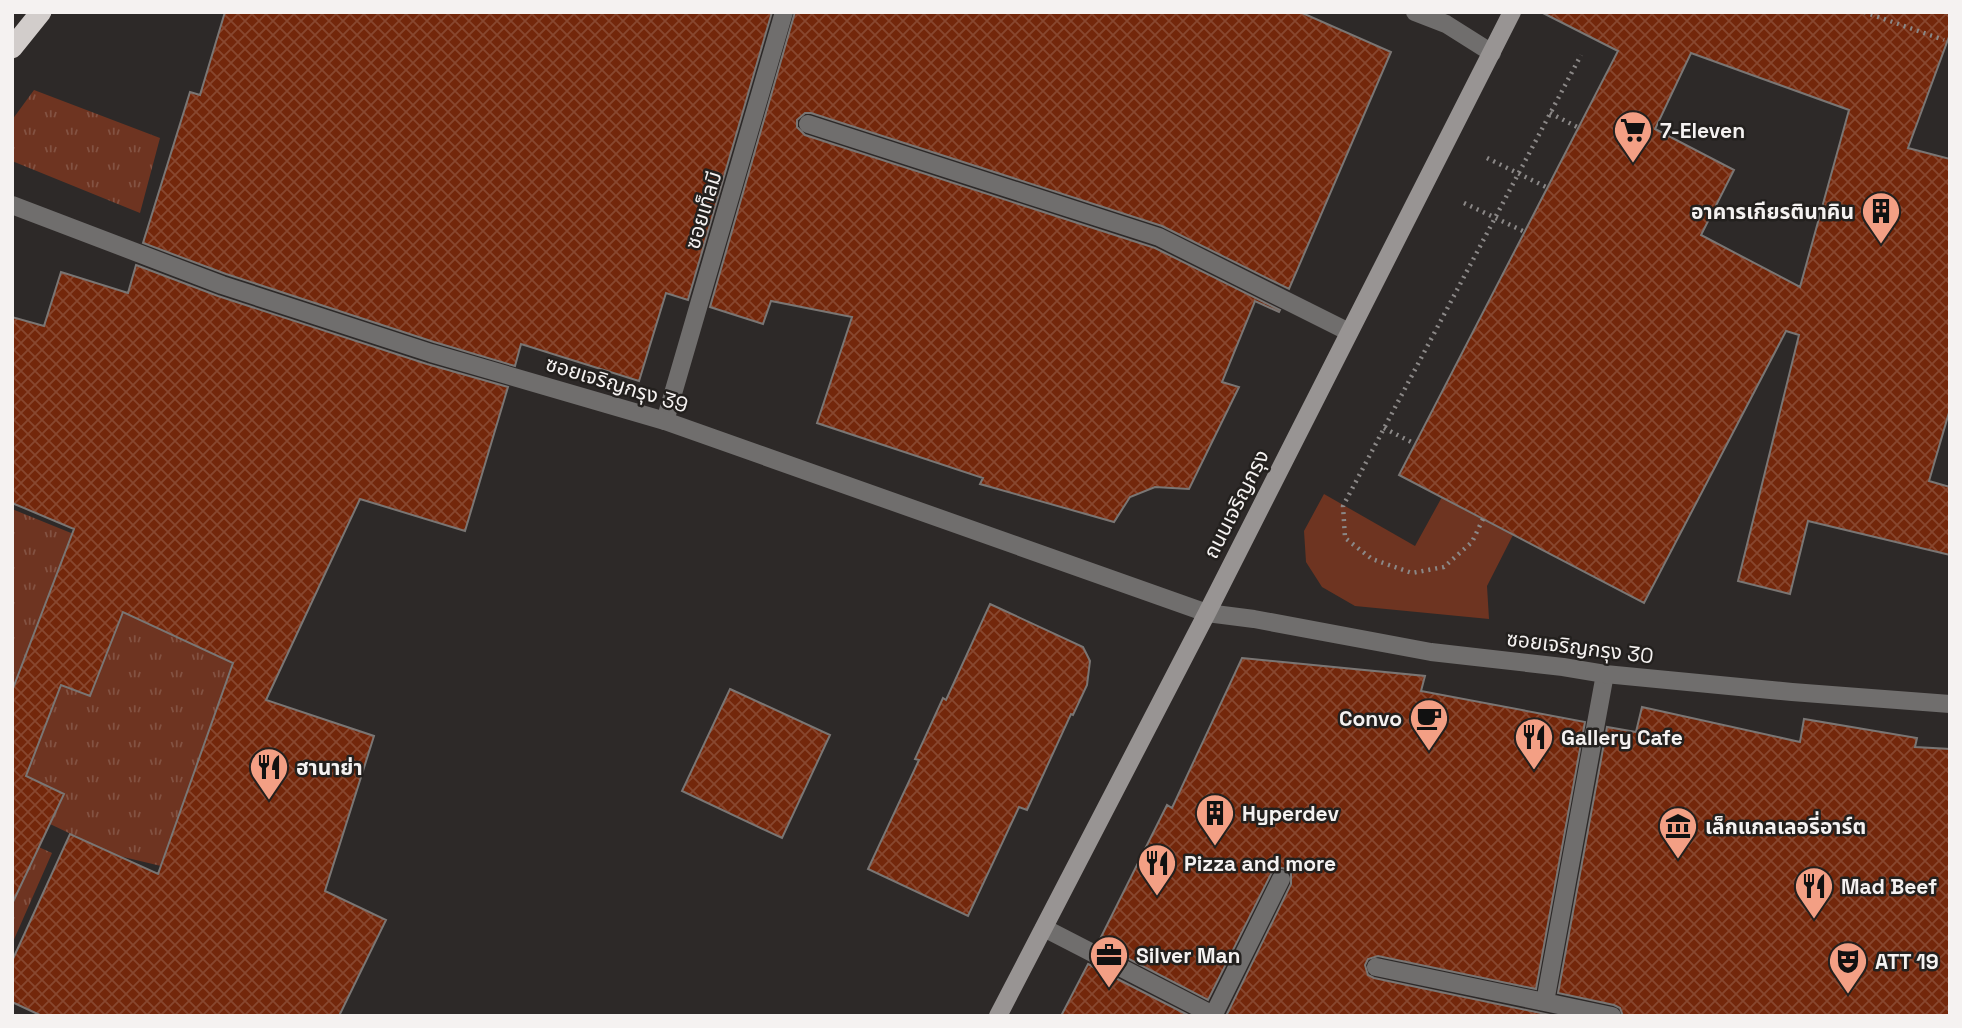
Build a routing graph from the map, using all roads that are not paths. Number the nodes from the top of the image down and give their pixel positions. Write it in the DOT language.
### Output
graph roads {
  1 [pos="41,12"];
  2 [pos="784,12"];
  3 [pos="1416,12"];
  4 [pos="1512,12"];
  5 [pos="12,48"];
  6 [pos="1492,53"];
  7 [pos="808,124"];
  8 [pos="12,205"];
  9 [pos="1349,332"];
  10 [pos="664,421"];
  11 [pos="1207,613"];
  12 [pos="1605,674"];
  13 [pos="1950,704"];
  14 [pos="1281,879"];
  15 [pos="1044,928"];
  16 [pos="1376,967"];
  17 [pos="1545,1002"];
  18 [pos="1213,1015"];
  19 [pos="998,1016"];
  20 [pos="1612,1016"];
  1 -- 5 [label="highway"];
  2 -- 10 [label="street, ซอยเท็ลมี"];
  3 -- 6 [label="street"];
  4 -- 6 [label="main road, ถนนเจริญกรุง"];
  6 -- 9 [label="main road, ถนนเจริญกรุง"];
  7 -- 9 [label="street"];
  8 -- 10 [label="street, ซอยเจริญกรุง 39"];
  9 -- 11 [label="main road, ถนนเจริญกรุง"];
  10 -- 11 [label="street, ซอยเจริญกรุง 39"];
  11 -- 12 [label="street, ซอยเจริญกรุง 30"];
  11 -- 15 [label="main road, ถนนเจริญกรุง"];
  12 -- 13 [label="street, ซอยเจริญกรุง 30"];
  12 -- 17 [label="street"];
  14 -- 18 [label="street"];
  15 -- 18 [label="street"];
  15 -- 19 [label="main road, ถนนเจริญกรุง"];
  16 -- 17 [label="street"];
  17 -- 20 [label="street"];
}
